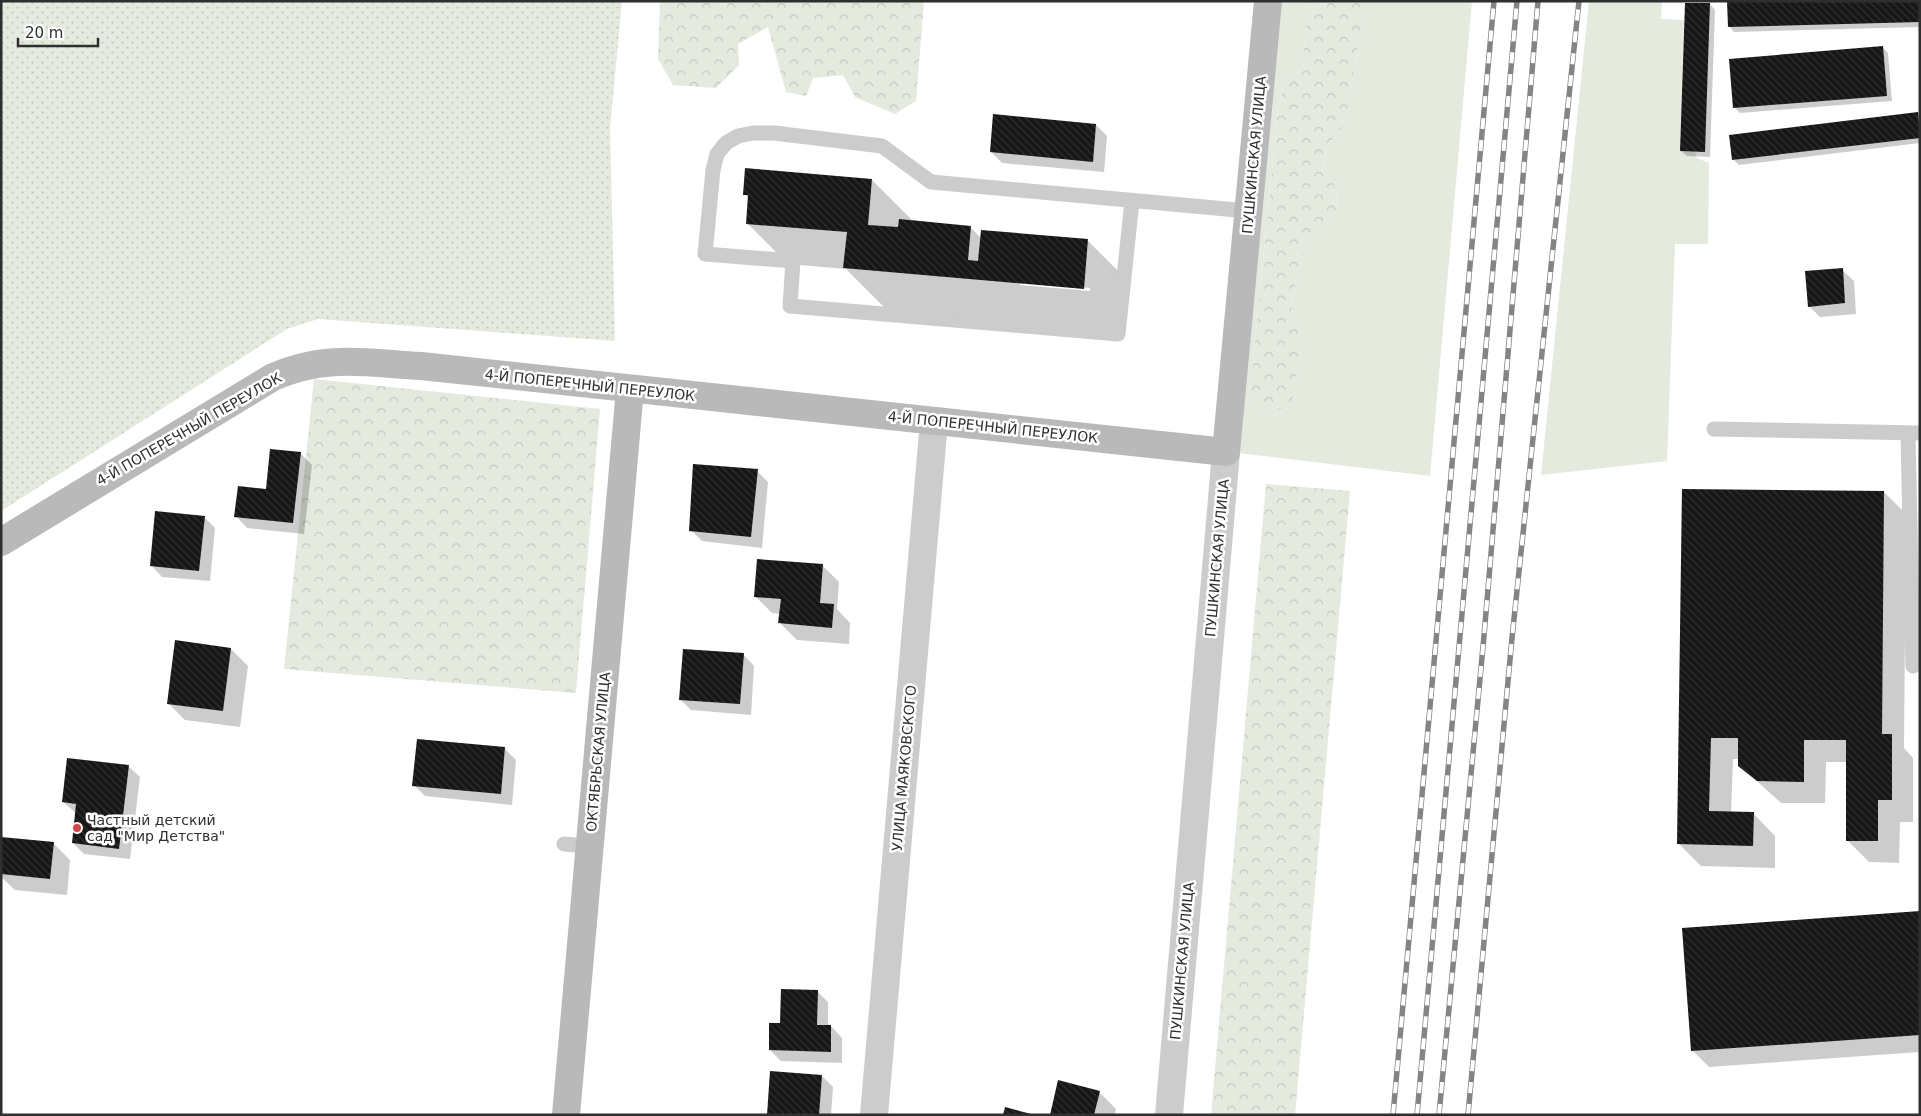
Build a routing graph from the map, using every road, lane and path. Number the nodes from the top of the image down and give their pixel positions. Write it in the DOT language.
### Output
graph roads {
  1 [pos="1268,1"];
  2 [pos="1132,201"];
  3 [pos="1248,211"];
  4 [pos="630,389"];
  5 [pos="934,421"];
  6 [pos="1714,429"];
  7 [pos="1914,434"];
  8 [pos="1226,452"];
  9 [pos="1,542"];
  10 [pos="1913,666"];
  11 [pos="566,1115"];
  12 [pos="874,1115"];
  13 [pos="1169,1115"];
  1 -- 3 [label="street, ПУШКИНСКАЯ УЛИЦА"];
  2 -- 2 [label="lane"];
  2 -- 3 [label="lane"];
  3 -- 8 [label="street, ПУШКИНСКАЯ УЛИЦА"];
  4 -- 5 [label="street, 4-Й ПОПЕРЕЧНЫЙ ПЕРЕУЛОК"];
  4 -- 9 [label="street, 4-Й ПОПЕРЕЧНЫЙ ПЕРЕУЛОК"];
  4 -- 11 [label="street, ОКТЯБРЬСКАЯ УЛИЦА"];
  5 -- 8 [label="street, 4-Й ПОПЕРЕЧНЫЙ ПЕРЕУЛОК"];
  5 -- 12 [label="street, УЛИЦА МАЯКОВСКОГО"];
  6 -- 7 [label="lane"];
  7 -- 10 [label="lane"];
  8 -- 13 [label="street, ПУШКИНСКАЯ УЛИЦА"];
}
